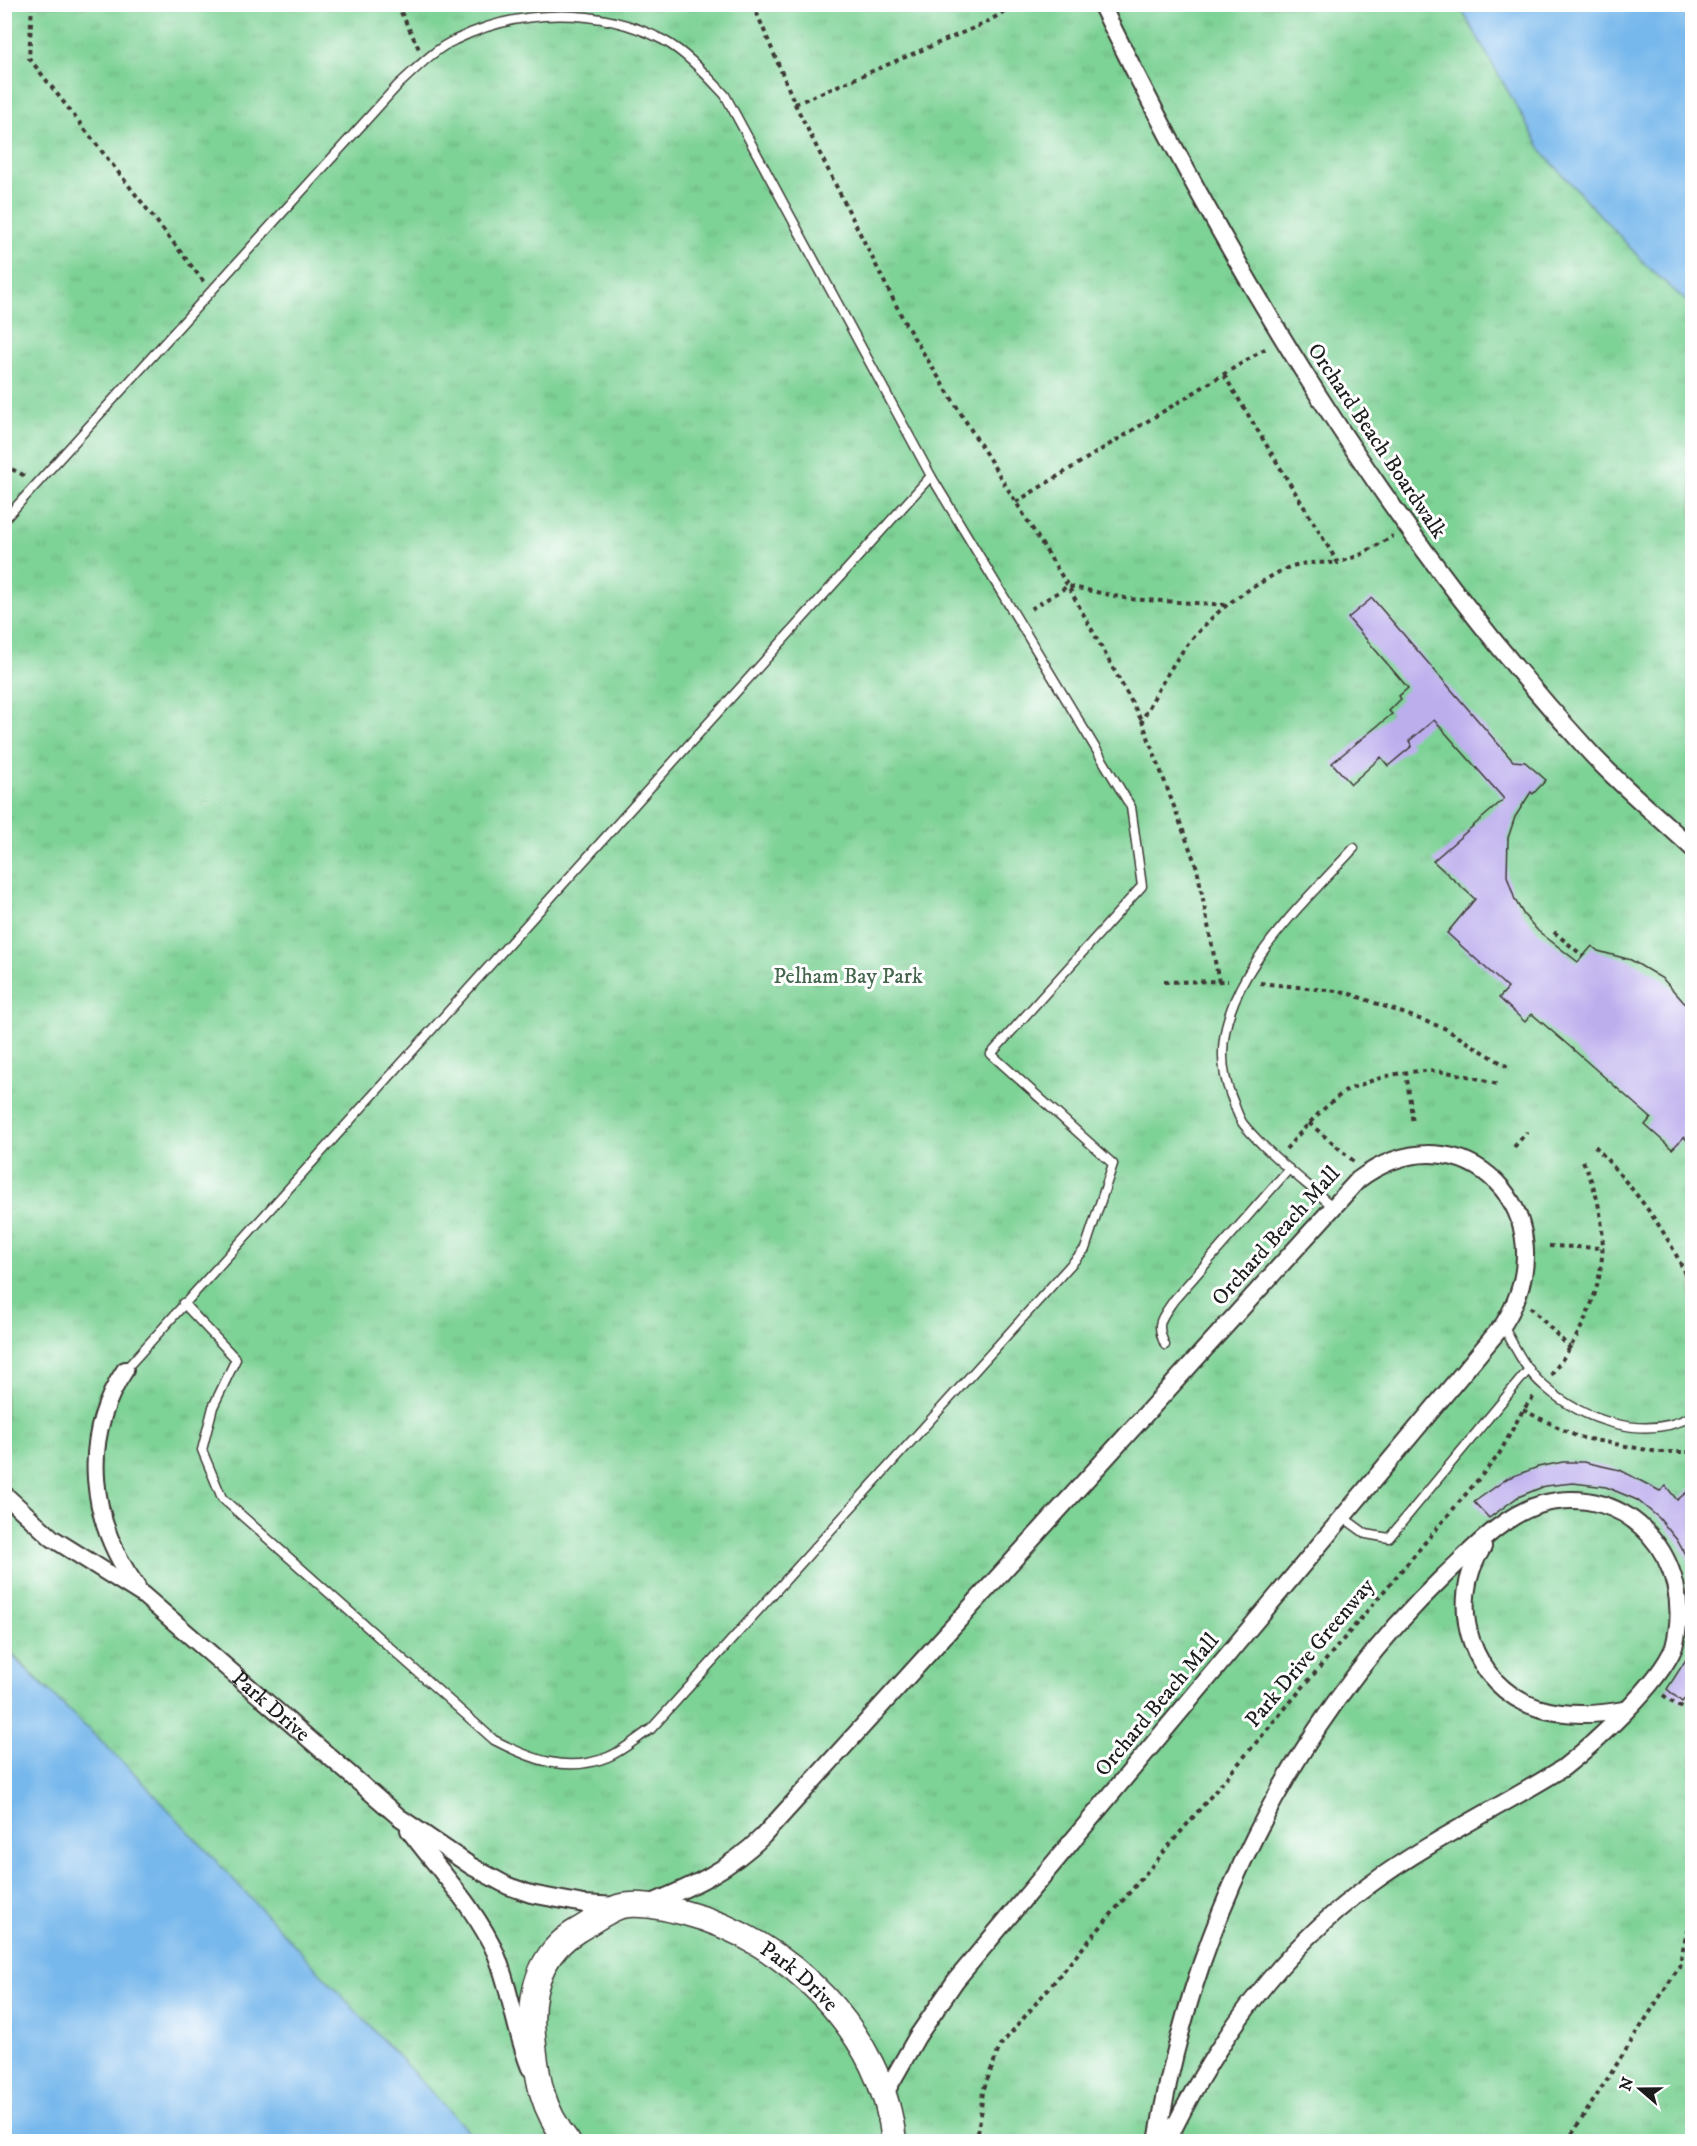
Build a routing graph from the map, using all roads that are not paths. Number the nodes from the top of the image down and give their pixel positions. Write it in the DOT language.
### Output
graph roads {
  1 [pos="1101,4"];
  2 [pos="931,476"];
  3 [pos="4,520"];
  4 [pos="1354,848"];
  5 [pos="1692,848"];
  6 [pos="1289,1169"];
  7 [pos="1332,1206"];
  8 [pos="183,1303"];
  9 [pos="1503,1325"];
  10 [pos="1165,1345"];
  11 [pos="1528,1369"];
  12 [pos="124,1370"];
  13 [pos="1692,1416"];
  14 [pos="4,1494"];
  15 [pos="1344,1518"];
  16 [pos="1492,1534"];
  17 [pos="143,1595"];
  18 [pos="1624,1710"];
  19 [pos="399,1818"];
  20 [pos="621,1906"];
  21 [pos="646,1906"];
  22 [pos="539,2089"];
  23 [pos="884,2095"];
  24 [pos="568,2142"];
  25 [pos="894,2142"];
  26 [pos="1157,2142"];
  27 [pos="1167,2142"];
  1 -- 5 [label="street, Orchard Beach Boardwalk"];
  2 -- 3 [label="lane"];
  2 -- 8 [label="lane"];
  2 -- 8 [label="lane"];
  4 -- 6 [label="lane"];
  6 -- 7 [label="lane"];
  6 -- 10 [label="lane"];
  7 -- 9 [label="street, Orchard Beach Mall"];
  7 -- 21 [label="street, Orchard Beach Mall"];
  8 -- 12 [label="lane"];
  9 -- 11 [label="lane"];
  9 -- 15 [label="street, Orchard Beach Mall"];
  11 -- 13 [label="lane"];
  11 -- 15 [label="lane"];
  12 -- 17 [label="street, Park Drive"];
  14 -- 17 [label="street, Park Drive"];
  15 -- 23 [label="street, Orchard Beach Mall"];
  16 -- 18 [label="street"];
  16 -- 18 [label="street"];
  16 -- 26 [label="street"];
  17 -- 19 [label="street, Park Drive"];
  18 -- 27 [label="street"];
  19 -- 20 [label="street, Park Drive"];
  19 -- 22 [label="street, Park Drive"];
  20 -- 21 [label="street, Park Drive"];
  20 -- 22 [label="street, Park Drive"];
  21 -- 23 [label="street, Park Drive"];
  22 -- 24 [label="street, Park Drive"];
  23 -- 25 [label="street, Park Drive"];
}
